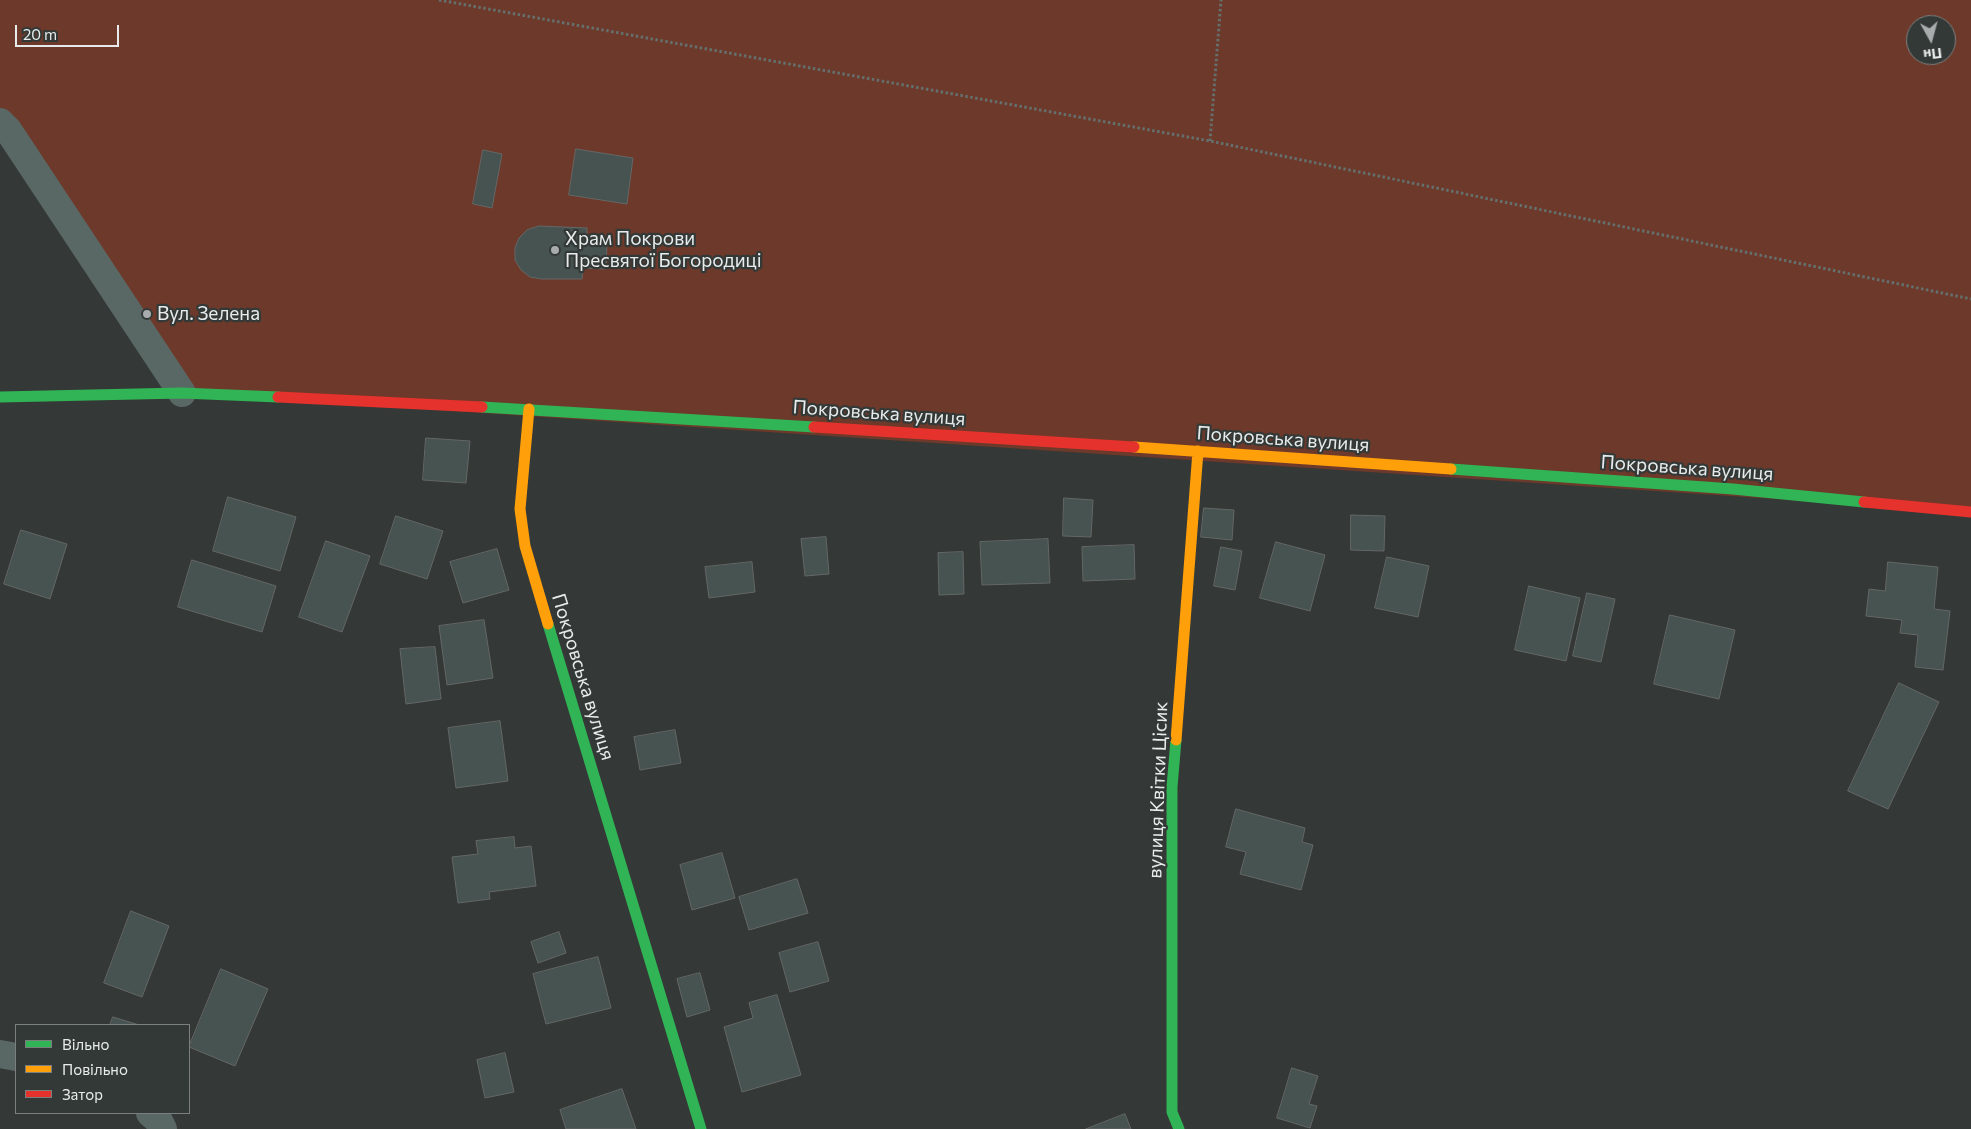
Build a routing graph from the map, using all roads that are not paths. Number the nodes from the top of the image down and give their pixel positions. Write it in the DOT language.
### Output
graph roads {
  1 [pos="0,122"];
  2 [pos="182,393"];
  3 [pos="0,397"];
  4 [pos="528,409"];
  5 [pos="1198,451"];
  6 [pos="1971,512"];
  7 [pos="0,1054"];
  8 [pos="15,1058"];
  9 [pos="151,1114"];
  10 [pos="163,1129"];
  11 [pos="701,1129"];
  12 [pos="1179,1129"];
  1 -- 2 [label="street"];
  2 -- 3 [label="street"];
  2 -- 4 [label="street"];
  4 -- 5 [label="street, Покровська вулиця"];
  4 -- 11 [label="street, Покровська вулиця"];
  5 -- 6 [label="street, Покровська вулиця"];
  5 -- 12 [label="street, вулиця Квітки Цісик"];
  7 -- 8 [label="street"];
  9 -- 10 [label="street"];
}
